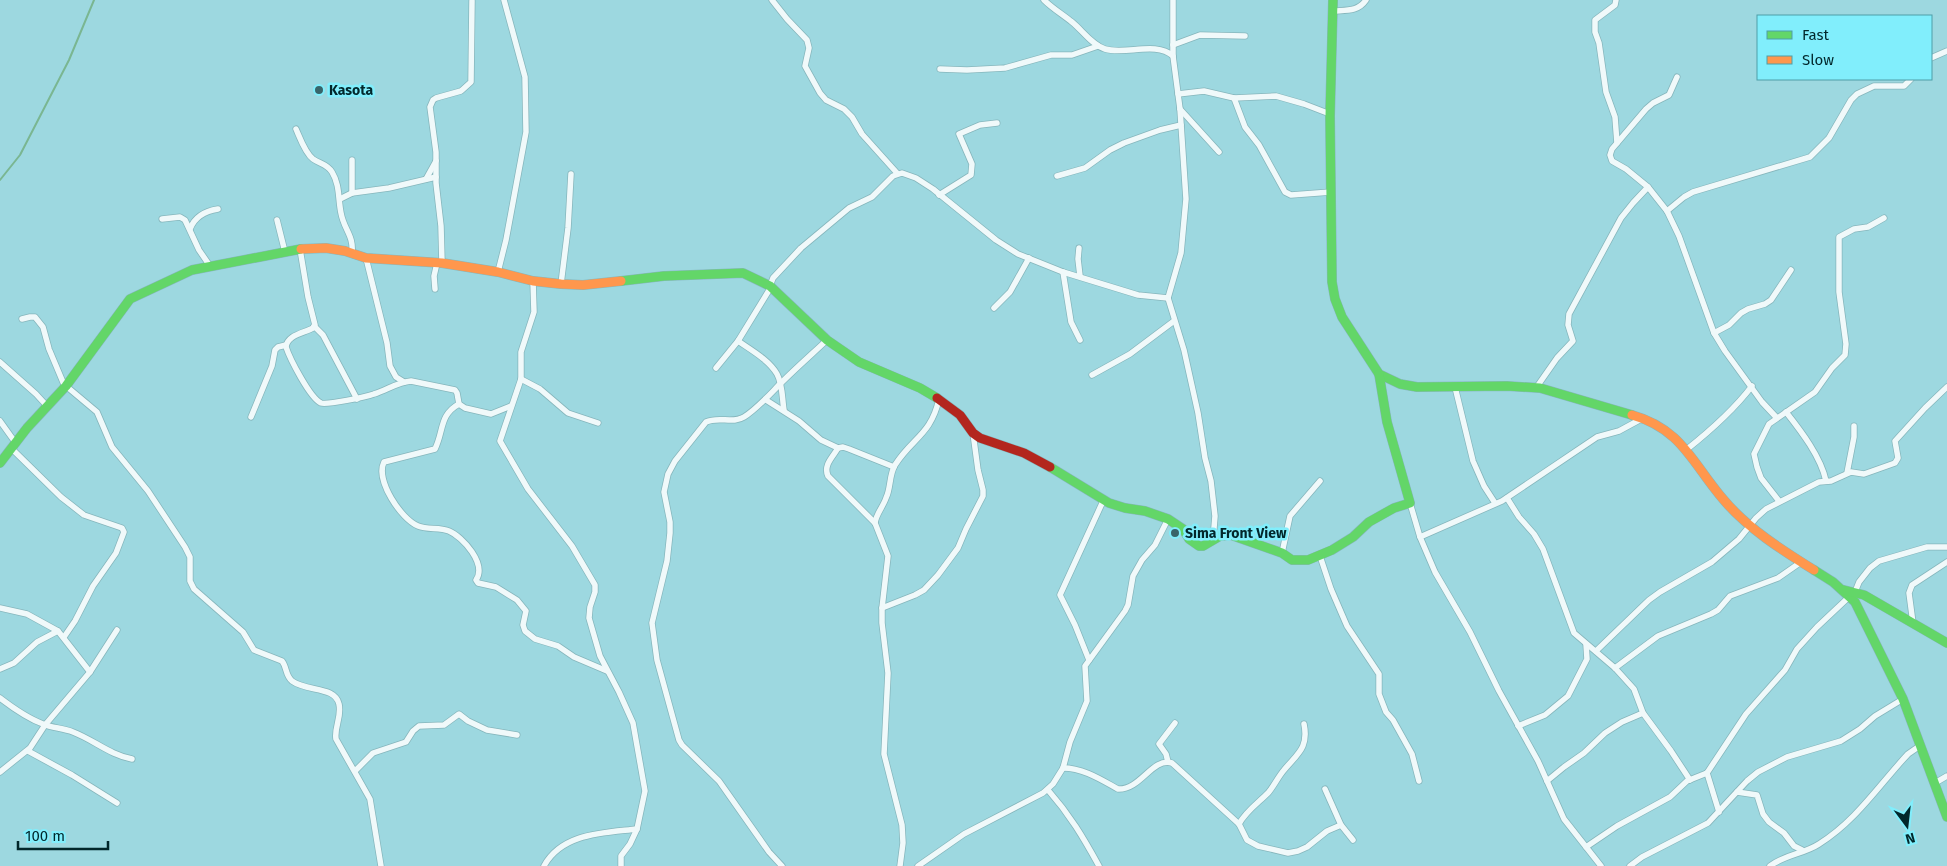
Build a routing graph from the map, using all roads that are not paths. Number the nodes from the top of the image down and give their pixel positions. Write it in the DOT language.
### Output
graph roads {
  1 [pos="504,0"];
  2 [pos="772,0"];
  3 [pos="1044,0"];
  4 [pos="1173,0"];
  5 [pos="1333,0"];
  6 [pos="1366,0"];
  7 [pos="1616,0"];
  8 [pos="472,1"];
  9 [pos="1333,11"];
  10 [pos="1245,36"];
  11 [pos="1173,44"];
  12 [pos="1098,46"];
  13 [pos="1947,51"];
  14 [pos="1173,56"];
  15 [pos="1932,58"];
  16 [pos="940,69"];
  17 [pos="1677,77"];
  18 [pos="1910,80"];
  19 [pos="1178,94"];
  20 [pos="1234,98"];
  21 [pos="1180,109"];
  22 [pos="1330,114"];
  23 [pos="997,123"];
  24 [pos="1182,125"];
  25 [pos="296,129"];
  26 [pos="1617,143"];
  27 [pos="1219,152"];
  28 [pos="352,160"];
  29 [pos="436,161"];
  30 [pos="571,174"];
  31 [pos="897,174"];
  32 [pos="1057,176"];
  33 [pos="436,177"];
  34 [pos="426,179"];
  35 [pos="1648,187"];
  36 [pos="1331,192"];
  37 [pos="352,193"];
  38 [pos="939,195"];
  39 [pos="340,199"];
  40 [pos="218,209"];
  41 [pos="1667,210"];
  42 [pos="1884,218"];
  43 [pos="162,219"];
  44 [pos="277,220"];
  45 [pos="190,229"];
  46 [pos="1079,248"];
  47 [pos="300,249"];
  48 [pos="285,252"];
  49 [pos="352,254"];
  50 [pos="366,258"];
  51 [pos="1029,258"];
  52 [pos="440,263"];
  53 [pos="210,266"];
  54 [pos="1790,270"];
  55 [pos="498,272"];
  56 [pos="1063,272"];
  57 [pos="1080,276"];
  58 [pos="533,281"];
  59 [pos="561,284"];
  60 [pos="770,287"];
  61 [pos="435,289"];
  62 [pos="1168,298"];
  63 [pos="994,308"];
  64 [pos="22,319"];
  65 [pos="1174,321"];
  66 [pos="314,326"];
  67 [pos="1714,333"];
  68 [pos="827,340"];
  69 [pos="1080,340"];
  70 [pos="738,341"];
  71 [pos="286,345"];
  72 [pos="0,362"];
  73 [pos="716,368"];
  74 [pos="1378,374"];
  75 [pos="1092,375"];
  76 [pos="521,379"];
  77 [pos="404,382"];
  78 [pos="780,384"];
  79 [pos="66,386"];
  80 [pos="1752,386"];
  81 [pos="1455,387"];
  82 [pos="1947,387"];
  83 [pos="1536,388"];
  84 [pos="357,399"];
  85 [pos="939,399"];
  86 [pos="766,400"];
  87 [pos="459,404"];
  88 [pos="47,406"];
  89 [pos="511,406"];
  90 [pos="784,410"];
  91 [pos="1786,412"];
  92 [pos="251,417"];
  93 [pos="1776,417"];
  94 [pos="1643,418"];
  95 [pos="0,421"];
  96 [pos="598,423"];
  97 [pos="1854,426"];
  98 [pos="973,433"];
  99 [pos="13,445"];
  100 [pos="838,448"];
  101 [pos="1686,450"];
  102 [pos="0,463"];
  103 [pos="894,467"];
  104 [pos="1847,473"];
  105 [pos="1826,480"];
  106 [pos="1320,481"];
  107 [pos="1507,498"];
  108 [pos="1104,499"];
  109 [pos="1779,502"];
  110 [pos="1410,503"];
  111 [pos="1495,503"];
  112 [pos="1168,519"];
  113 [pos="875,523"];
  114 [pos="1750,525"];
  115 [pos="1420,537"];
  116 [pos="1213,540"];
  117 [pos="1947,546"];
  118 [pos="1282,553"];
  119 [pos="1320,556"];
  120 [pos="1801,562"];
  121 [pos="1947,562"];
  122 [pos="1850,592"];
  123 [pos="0,608"];
  124 [pos="882,608"];
  125 [pos="1913,624"];
  126 [pos="117,630"];
  127 [pos="58,631"];
  128 [pos="64,637"];
  129 [pos="1947,643"];
  130 [pos="1586,644"];
  131 [pos="1596,651"];
  132 [pos="1089,660"];
  133 [pos="1615,668"];
  134 [pos="0,669"];
  135 [pos="607,671"];
  136 [pos="90,672"];
  137 [pos="0,698"];
  138 [pos="1903,699"];
  139 [pos="1643,713"];
  140 [pos="1175,723"];
  141 [pos="1304,724"];
  142 [pos="45,725"];
  143 [pos="1518,726"];
  144 [pos="517,735"];
  145 [pos="1921,745"];
  146 [pos="28,751"];
  147 [pos="132,759"];
  148 [pos="1168,762"];
  149 [pos="1062,768"];
  150 [pos="354,771"];
  151 [pos="0,772"];
  152 [pos="1707,773"];
  153 [pos="1947,776"];
  154 [pos="1690,780"];
  155 [pos="1418,781"];
  156 [pos="1547,781"];
  157 [pos="1935,783"];
  158 [pos="1325,789"];
  159 [pos="1048,790"];
  160 [pos="1737,792"];
  161 [pos="117,803"];
  162 [pos="1719,812"];
  163 [pos="1947,817"];
  164 [pos="1238,824"];
  165 [pos="1341,825"];
  166 [pos="637,829"];
  167 [pos="1353,840"];
  168 [pos="1586,847"];
  169 [pos="1802,850"];
  170 [pos="381,866"];
  171 [pos="544,866"];
  172 [pos="621,866"];
  173 [pos="782,866"];
  174 [pos="900,866"];
  175 [pos="918,866"];
  176 [pos="1099,866"];
  177 [pos="1601,866"];
  178 [pos="1630,866"];
  179 [pos="1770,866"];
  1 -- 55 [label="street"];
  2 -- 31 [label="street"];
  3 -- 12 [label="street"];
  4 -- 11 [label="street"];
  5 -- 9 [label="street"];
  6 -- 9 [label="street"];
  7 -- 26 [label="street"];
  8 -- 29 [label="street"];
  9 -- 22 [label="street"];
  10 -- 11 [label="street"];
  11 -- 14 [label="street"];
  12 -- 14 [label="street"];
  12 -- 16 [label="street"];
  13 -- 15 [label="street"];
  14 -- 19 [label="street"];
  17 -- 26 [label="street"];
  18 -- 41 [label="street"];
  19 -- 20 [label="street"];
  19 -- 21 [label="street"];
  20 -- 22 [label="street"];
  20 -- 36 [label="street"];
  21 -- 24 [label="street"];
  21 -- 27 [label="street"];
  22 -- 36 [label="street"];
  23 -- 38 [label="street"];
  24 -- 32 [label="street"];
  24 -- 62 [label="street"];
  25 -- 39 [label="street"];
  26 -- 35 [label="street"];
  28 -- 37 [label="street"];
  29 -- 33 [label="street"];
  29 -- 34 [label="street"];
  30 -- 59 [label="street"];
  31 -- 38 [label="street"];
  31 -- 60 [label="street"];
  33 -- 34 [label="street"];
  33 -- 52 [label="street"];
  34 -- 37 [label="street"];
  35 -- 41 [label="street"];
  35 -- 83 [label="street"];
  36 -- 74 [label="street"];
  37 -- 39 [label="street"];
  38 -- 51 [label="street"];
  39 -- 49 [label="street"];
  40 -- 45 [label="street"];
  41 -- 67 [label="street"];
  42 -- 91 [label="street"];
  43 -- 45 [label="street"];
  44 -- 48 [label="street"];
  45 -- 53 [label="street"];
  46 -- 57 [label="street"];
  47 -- 48 [label="street"];
  47 -- 49 [label="street"];
  47 -- 66 [label="street"];
  48 -- 53 [label="street"];
  49 -- 50 [label="street"];
  50 -- 52 [label="street"];
  50 -- 77 [label="street"];
  51 -- 56 [label="street"];
  51 -- 63 [label="street"];
  52 -- 55 [label="street"];
  52 -- 61 [label="street"];
  53 -- 79 [label="street"];
  54 -- 67 [label="street"];
  55 -- 58 [label="street"];
  56 -- 57 [label="street"];
  56 -- 69 [label="street"];
  57 -- 62 [label="street"];
  58 -- 59 [label="street"];
  58 -- 76 [label="street"];
  59 -- 60 [label="street"];
  60 -- 68 [label="street"];
  60 -- 70 [label="street"];
  62 -- 65 [label="street"];
  64 -- 79 [label="street"];
  65 -- 75 [label="street"];
  65 -- 116 [label="street"];
  66 -- 71 [label="street"];
  66 -- 84 [label="street"];
  67 -- 80 [label="street"];
  68 -- 78 [label="street"];
  68 -- 85 [label="street"];
  70 -- 73 [label="street"];
  70 -- 78 [label="street"];
  71 -- 84 [label="street"];
  71 -- 92 [label="street"];
  72 -- 88 [label="street"];
  74 -- 81 [label="street"];
  74 -- 110 [label="street"];
  76 -- 89 [label="street"];
  76 -- 96 [label="street"];
  77 -- 84 [label="street"];
  77 -- 87 [label="street"];
  78 -- 86 [label="street"];
  78 -- 90 [label="street"];
  79 -- 88 [label="street"];
  79 -- 150 [label="street"];
  80 -- 93 [label="street"];
  80 -- 101 [label="street"];
  81 -- 83 [label="street"];
  81 -- 111 [label="street"];
  82 -- 104 [label="street"];
  83 -- 94 [label="street"];
  85 -- 98 [label="street"];
  85 -- 103 [label="street"];
  86 -- 90 [label="street"];
  86 -- 173 [label="street"];
  87 -- 89 [label="street"];
  87 -- 135 [label="street"];
  88 -- 99 [label="street"];
  89 -- 135 [label="street"];
  90 -- 100 [label="street"];
  91 -- 93 [label="street"];
  91 -- 105 [label="street"];
  93 -- 109 [label="street"];
  94 -- 101 [label="street"];
  94 -- 107 [label="street"];
  95 -- 99 [label="street"];
  97 -- 104 [label="street"];
  98 -- 108 [label="street"];
  98 -- 124 [label="street"];
  99 -- 102 [label="street"];
  99 -- 128 [label="street"];
  100 -- 103 [label="street"];
  100 -- 113 [label="street"];
  101 -- 114 [label="street"];
  103 -- 113 [label="street"];
  104 -- 105 [label="street"];
  105 -- 109 [label="street"];
  106 -- 118 [label="street"];
  107 -- 111 [label="street"];
  107 -- 130 [label="street"];
  108 -- 112 [label="street"];
  108 -- 132 [label="street"];
  109 -- 114 [label="street"];
  110 -- 115 [label="street"];
  110 -- 119 [label="street"];
  111 -- 115 [label="street"];
  112 -- 116 [label="street"];
  112 -- 132 [label="street"];
  113 -- 124 [label="street"];
  114 -- 120 [label="street"];
  114 -- 131 [label="street"];
  115 -- 143 [label="street"];
  116 -- 118 [label="street"];
  117 -- 122 [label="street"];
  118 -- 119 [label="street"];
  119 -- 155 [label="street"];
  120 -- 122 [label="street"];
  120 -- 133 [label="street"];
  121 -- 125 [label="street"];
  122 -- 125 [label="street"];
  122 -- 138 [label="street"];
  122 -- 152 [label="street"];
  123 -- 127 [label="street"];
  124 -- 174 [label="street"];
  125 -- 129 [label="street"];
  126 -- 136 [label="street"];
  127 -- 128 [label="street"];
  127 -- 134 [label="street"];
  128 -- 136 [label="street"];
  130 -- 131 [label="street"];
  130 -- 143 [label="street"];
  131 -- 133 [label="street"];
  132 -- 149 [label="street"];
  133 -- 139 [label="street"];
  135 -- 166 [label="street"];
  136 -- 142 [label="street"];
  137 -- 142 [label="street"];
  138 -- 145 [label="street"];
  138 -- 160 [label="street"];
  139 -- 154 [label="street"];
  139 -- 156 [label="street"];
  140 -- 148 [label="street"];
  141 -- 164 [label="street"];
  142 -- 146 [label="street"];
  142 -- 147 [label="street"];
  143 -- 156 [label="street"];
  144 -- 150 [label="street"];
  145 -- 157 [label="street"];
  145 -- 169 [label="street"];
  146 -- 151 [label="street"];
  146 -- 161 [label="street"];
  148 -- 149 [label="street"];
  148 -- 164 [label="street"];
  149 -- 159 [label="street"];
  150 -- 170 [label="street"];
  152 -- 154 [label="street"];
  152 -- 162 [label="street"];
  153 -- 157 [label="street"];
  154 -- 168 [label="street"];
  156 -- 168 [label="street"];
  157 -- 163 [label="street"];
  158 -- 165 [label="street"];
  159 -- 175 [label="street"];
  159 -- 176 [label="street"];
  160 -- 162 [label="street"];
  160 -- 169 [label="street"];
  162 -- 178 [label="street"];
  164 -- 165 [label="street"];
  165 -- 167 [label="street"];
  166 -- 171 [label="street"];
  166 -- 172 [label="street"];
  168 -- 177 [label="street"];
  169 -- 179 [label="street"];
}
